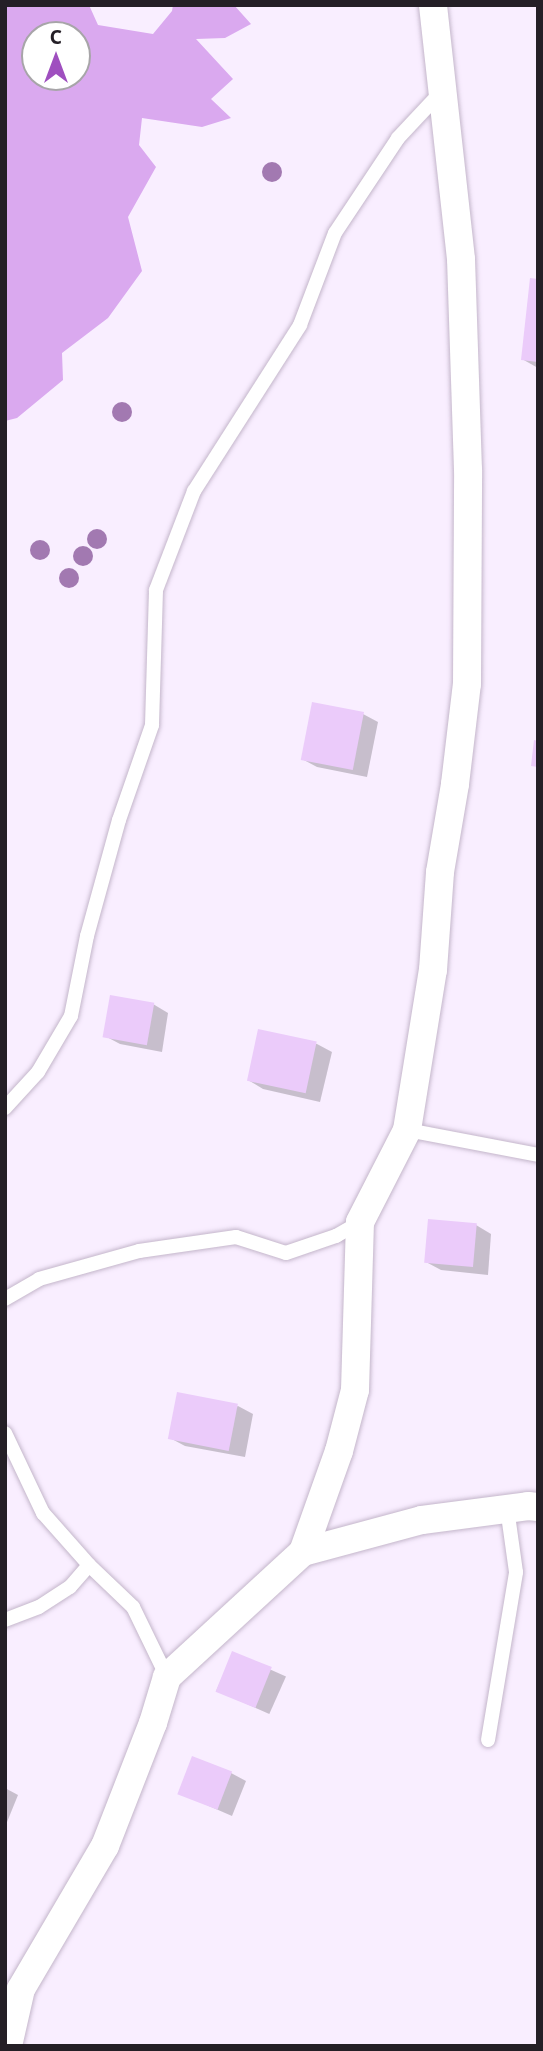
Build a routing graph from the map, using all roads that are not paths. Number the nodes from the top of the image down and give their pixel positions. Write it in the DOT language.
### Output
graph roads {
  1 [pos="433,5"];
  2 [pos="442,91"];
  3 [pos="5,1108"];
  4 [pos="407,1130"];
  5 [pos="538,1155"];
  6 [pos="360,1222"];
  7 [pos="5,1299"];
  8 [pos="5,1433"];
  9 [pos="538,1507"];
  10 [pos="507,1508"];
  11 [pos="303,1552"];
  12 [pos="89,1565"];
  13 [pos="5,1620"];
  14 [pos="167,1676"];
  15 [pos="488,1740"];
  16 [pos="8,2046"];
  1 -- 2 [label="street"];
  2 -- 3 [label="lane"];
  2 -- 4 [label="street"];
  4 -- 5 [label="lane"];
  4 -- 6 [label="street"];
  6 -- 7 [label="lane"];
  6 -- 11 [label="street"];
  8 -- 12 [label="lane"];
  9 -- 10 [label="street"];
  10 -- 11 [label="street"];
  10 -- 15 [label="lane"];
  11 -- 14 [label="street"];
  12 -- 13 [label="lane"];
  12 -- 14 [label="lane"];
  14 -- 16 [label="street"];
}
